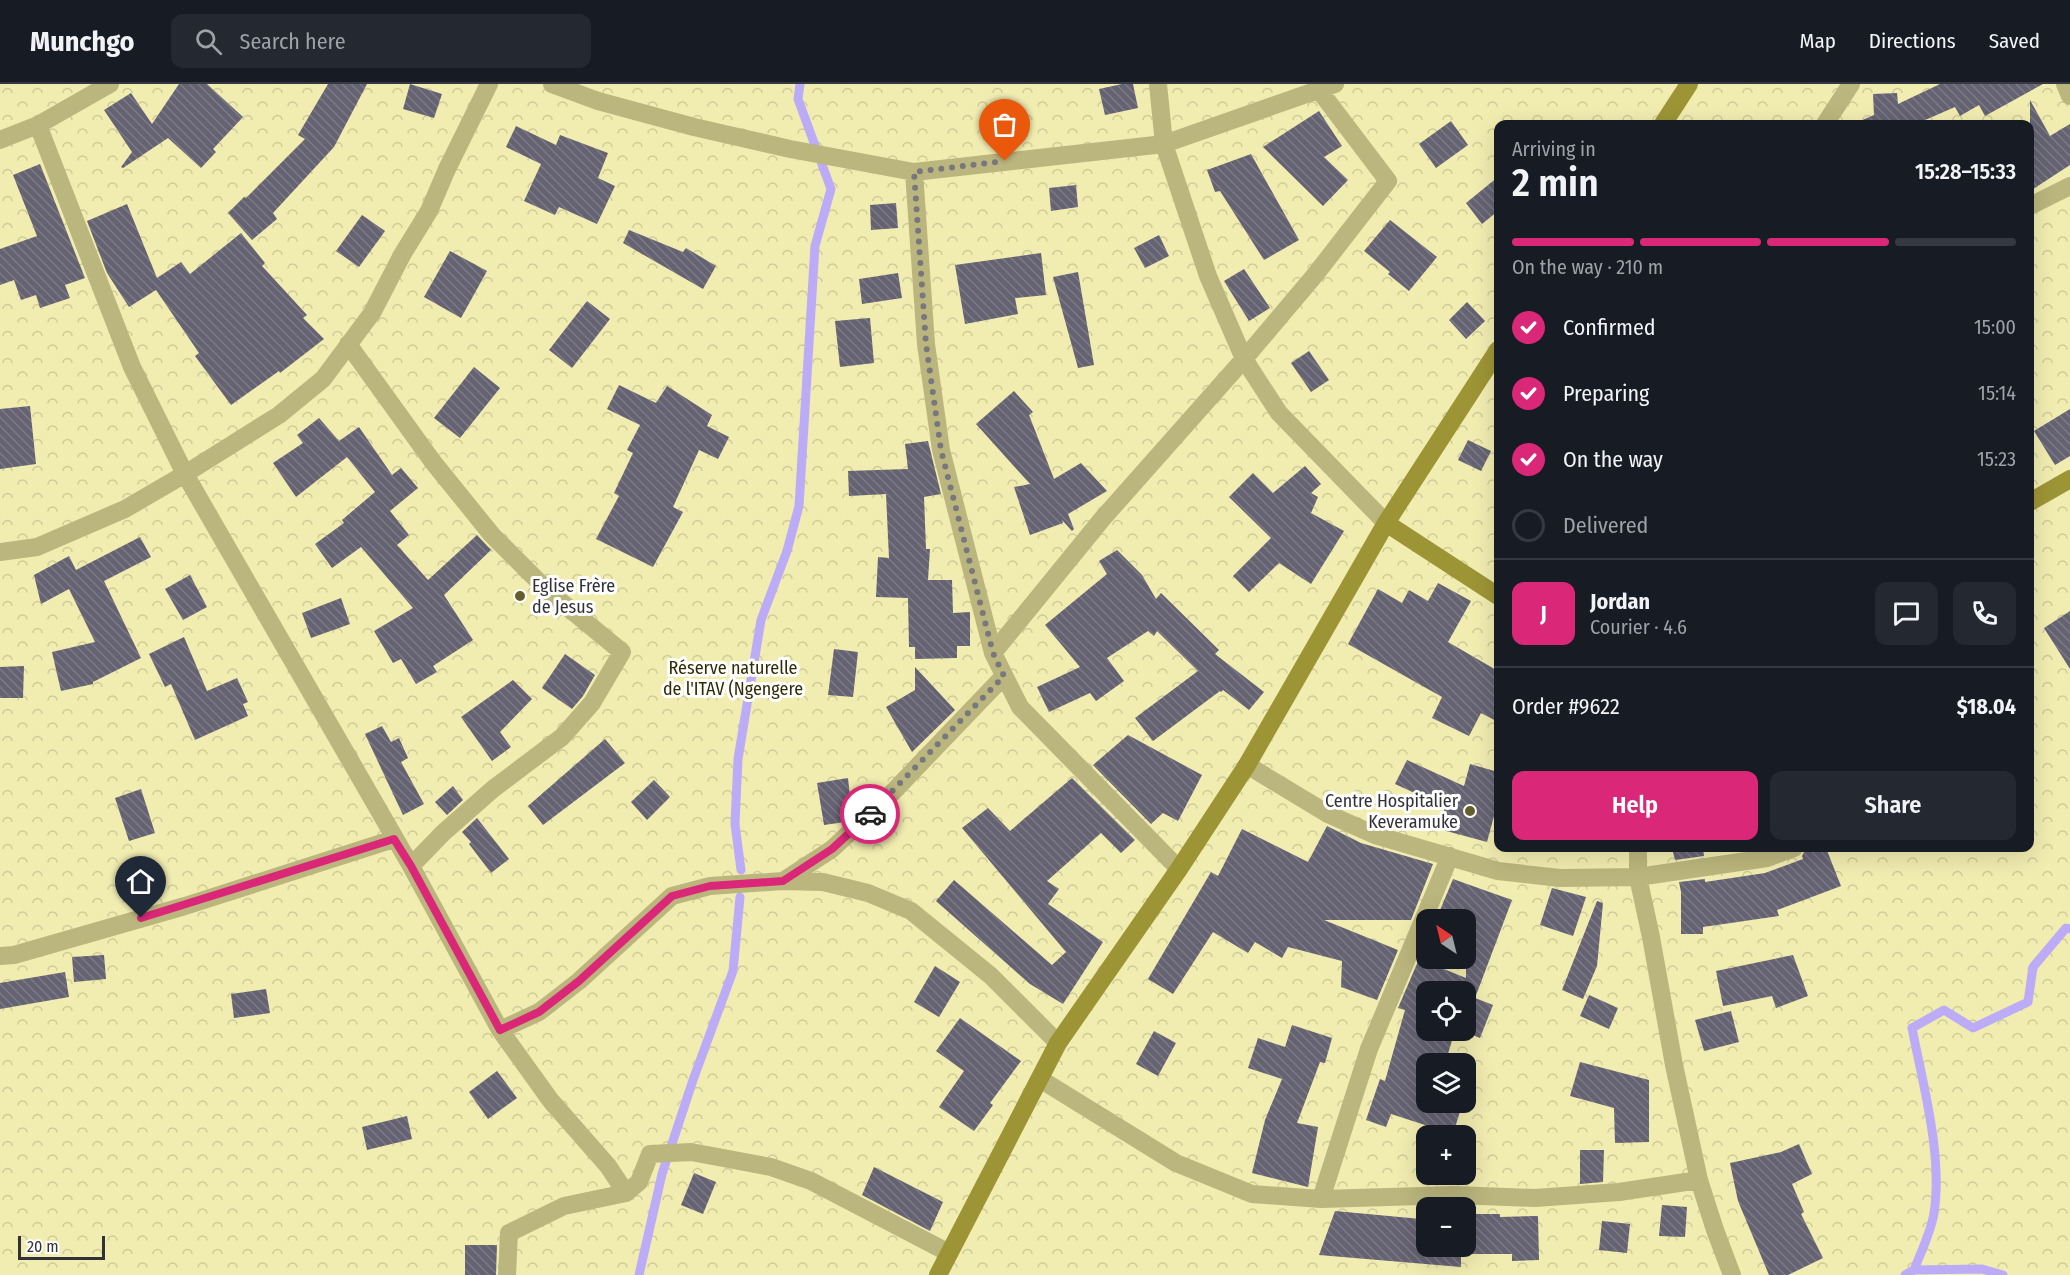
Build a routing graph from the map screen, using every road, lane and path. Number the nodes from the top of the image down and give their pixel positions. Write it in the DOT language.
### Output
graph roads {
  1 [pos="110,84"];
  2 [pos="489,84"];
  3 [pos="552,84"];
  4 [pos="1158,84"];
  5 [pos="1689,84"];
  6 [pos="1851,84"];
  7 [pos="2065,84"];
  8 [pos="1327,87"];
  9 [pos="2070,96"];
  10 [pos="1666,120"];
  11 [pos="1828,120"];
  12 [pos="38,125"];
  13 [pos="0,140"];
  14 [pos="1164,144"];
  15 [pos="914,172"];
  16 [pos="2070,186"];
  17 [pos="2034,204"];
  18 [pos="348,344"];
  19 [pos="1494,356"];
  20 [pos="1244,359"];
  21 [pos="185,474"];
  22 [pos="2070,479"];
  23 [pos="2034,500"];
  24 [pos="1386,523"];
  25 [pos="0,552"];
  26 [pos="1494,593"];
  27 [pos="993,653"];
  28 [pos="1004,676"];
  29 [pos="1247,765"];
  30 [pos="394,839"];
  31 [pos="1638,852"];
  32 [pos="1783,852"];
  33 [pos="1450,856"];
  34 [pos="411,866"];
  35 [pos="1179,869"];
  36 [pos="1638,877"];
  37 [pos="783,881"];
  38 [pos="0,956"];
  39 [pos="500,1030"];
  40 [pos="1058,1043"];
  41 [pos="1040,1078"];
  42 [pos="1699,1180"];
  43 [pos="626,1192"];
  44 [pos="1321,1199"];
  45 [pos="949,1253"];
  46 [pos="507,1275"];
  47 [pos="938,1275"];
  48 [pos="1732,1275"];
  1 -- 12 [label="street"];
  2 -- 18 [label="street"];
  3 -- 15 [label="street"];
  4 -- 14 [label="street"];
  5 -- 10 [label="street"];
  6 -- 11 [label="street"];
  7 -- 9 [label="street"];
  8 -- 14 [label="street"];
  8 -- 20 [label="street"];
  12 -- 13 [label="street"];
  12 -- 21 [label="street"];
  14 -- 15 [label="street"];
  14 -- 20 [label="street"];
  15 -- 27 [label="street"];
  16 -- 17 [label="street"];
  18 -- 21 [label="street"];
  18 -- 34 [label="street"];
  19 -- 24 [label="street"];
  20 -- 24 [label="street"];
  20 -- 27 [label="street"];
  21 -- 25 [label="street"];
  21 -- 30 [label="street"];
  22 -- 23 [label="street"];
  24 -- 26 [label="street"];
  24 -- 29 [label="street"];
  27 -- 28 [label="street"];
  28 -- 35 [label="street"];
  28 -- 37 [label="street"];
  29 -- 33 [label="street"];
  29 -- 35 [label="street"];
  30 -- 34 [label="street"];
  30 -- 38 [label="street"];
  31 -- 36 [label="street"];
  32 -- 36 [label="street"];
  33 -- 36 [label="street"];
  33 -- 44 [label="street"];
  34 -- 39 [label="street"];
  35 -- 40 [label="street"];
  36 -- 42 [label="street"];
  37 -- 39 [label="street"];
  37 -- 40 [label="street"];
  39 -- 43 [label="street"];
  40 -- 41 [label="street"];
  41 -- 44 [label="street"];
  41 -- 45 [label="street"];
  42 -- 44 [label="street"];
  42 -- 48 [label="street"];
  43 -- 45 [label="street"];
  43 -- 46 [label="street"];
  45 -- 47 [label="street"];
}
